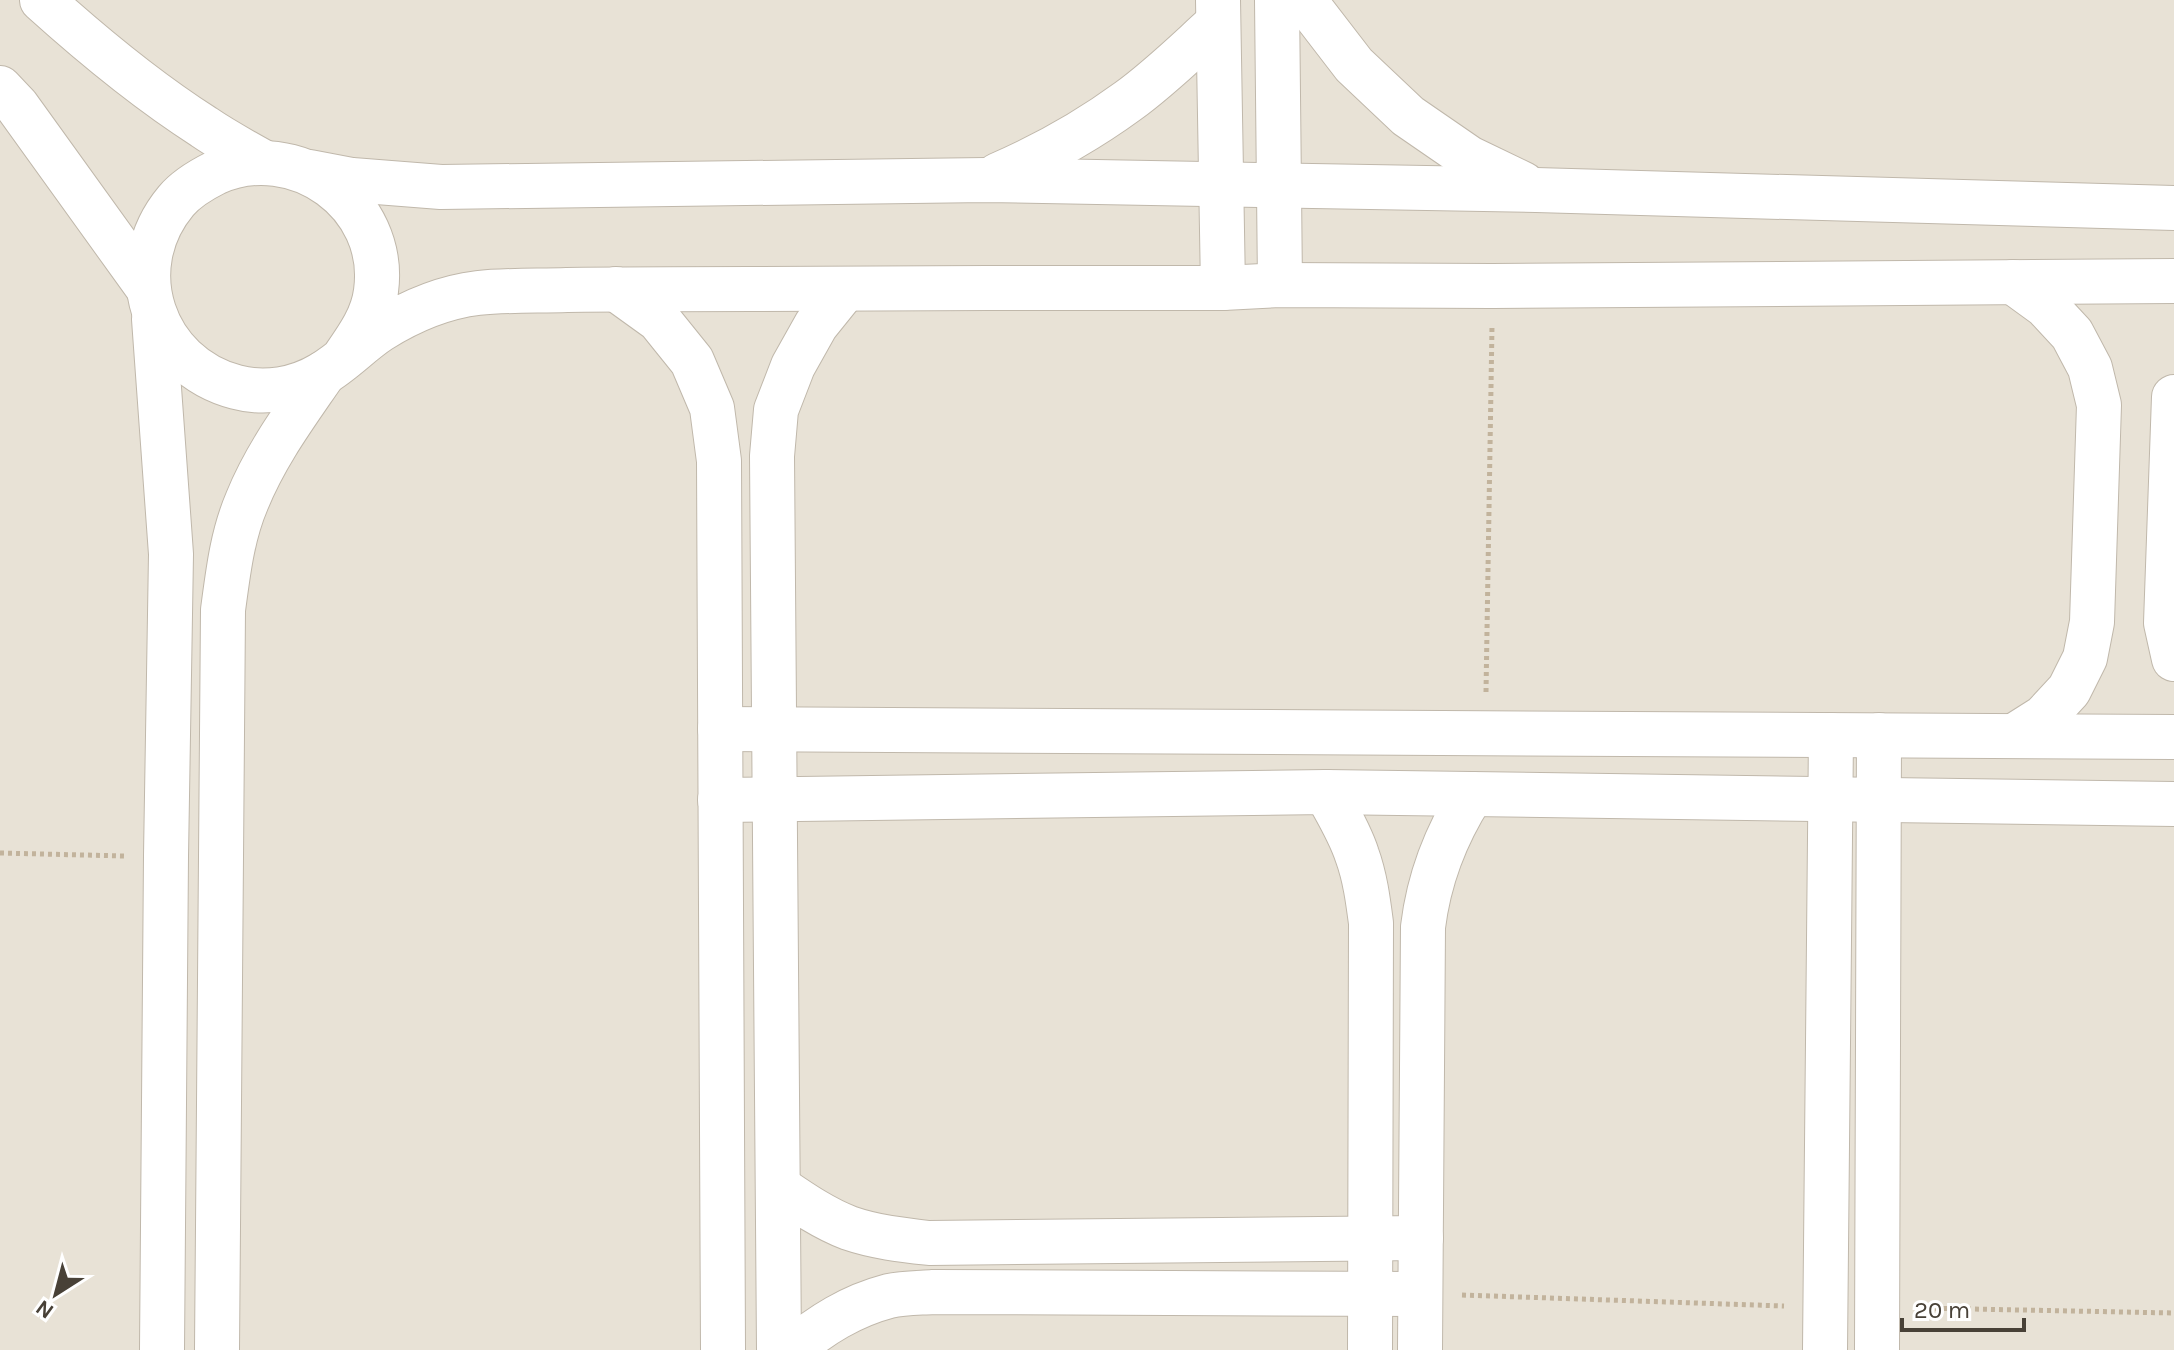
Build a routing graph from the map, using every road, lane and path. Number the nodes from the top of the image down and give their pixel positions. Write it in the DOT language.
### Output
graph roads {
  1 [pos="42,0"];
  2 [pos="1277,0"];
  3 [pos="1304,0"];
  4 [pos="1218,11"];
  5 [pos="0,88"];
  6 [pos="263,162"];
  7 [pos="308,171"];
  8 [pos="986,180"];
  9 [pos="1221,184"];
  10 [pos="1280,185"];
  11 [pos="1536,190"];
  12 [pos="2174,208"];
  13 [pos="2174,281"];
  14 [pos="2013,282"];
  15 [pos="1280,285"];
  16 [pos="1492,286"];
  17 [pos="1223,288"];
  18 [pos="616,289"];
  19 [pos="845,289"];
  20 [pos="151,301"];
  21 [pos="335,364"];
  22 [pos="2174,397"];
  23 [pos="2174,659"];
  24 [pos="775,728"];
  25 [pos="720,729"];
  26 [pos="1485,733"];
  27 [pos="1831,735"];
  28 [pos="1879,735"];
  29 [pos="2014,736"];
  30 [pos="2174,737"];
  31 [pos="1326,792"];
  32 [pos="1472,794"];
  33 [pos="775,799"];
  34 [pos="1830,799"];
  35 [pos="720,800"];
  36 [pos="1879,800"];
  37 [pos="2174,804"];
  38 [pos="0,853"];
  39 [pos="166,856"];
  40 [pos="778,1187"];
  41 [pos="1371,1238"];
  42 [pos="1421,1238"];
  43 [pos="1371,1293"];
  44 [pos="1420,1294"];
  45 [pos="1825,1307"];
  46 [pos="2174,1313"];
  47 [pos="1877,1329"];
  48 [pos="162,1350"];
  49 [pos="217,1350"];
  50 [pos="723,1350"];
  51 [pos="779,1350"];
  52 [pos="791,1350"];
  53 [pos="1370,1350"];
  54 [pos="1420,1350"];
  55 [pos="1825,1350"];
  1 -- 6 [label="street"];
  2 -- 10 [label="street"];
  3 -- 11 [label="street"];
  4 -- 8 [label="street"];
  4 -- 9 [label="street"];
  5 -- 20 [label="street"];
  6 -- 7 [label="street"];
  6 -- 20 [label="street"];
  7 -- 8 [label="street"];
  7 -- 21 [label="street"];
  8 -- 9 [label="street"];
  9 -- 10 [label="street"];
  9 -- 17 [label="street"];
  10 -- 11 [label="street"];
  10 -- 15 [label="street"];
  11 -- 12 [label="street"];
  13 -- 14 [label="street"];
  14 -- 16 [label="street"];
  14 -- 29 [label="street"];
  15 -- 16 [label="street"];
  15 -- 17 [label="street"];
  16 -- 26 [label="path"];
  17 -- 19 [label="street"];
  18 -- 19 [label="street"];
  18 -- 21 [label="street"];
  18 -- 25 [label="street"];
  19 -- 24 [label="street"];
  20 -- 21 [label="street"];
  20 -- 39 [label="street"];
  21 -- 49 [label="street"];
  22 -- 23 [label="street"];
  24 -- 25 [label="street"];
  24 -- 26 [label="street"];
  24 -- 33 [label="street"];
  25 -- 35 [label="street"];
  26 -- 27 [label="street"];
  27 -- 28 [label="street"];
  27 -- 34 [label="street"];
  28 -- 29 [label="street"];
  28 -- 36 [label="street"];
  29 -- 30 [label="street"];
  31 -- 32 [label="street"];
  31 -- 33 [label="street"];
  31 -- 41 [label="street"];
  32 -- 34 [label="street"];
  32 -- 42 [label="street"];
  33 -- 35 [label="street"];
  33 -- 40 [label="street"];
  34 -- 36 [label="street"];
  34 -- 45 [label="street"];
  35 -- 50 [label="street"];
  36 -- 37 [label="street"];
  36 -- 47 [label="street"];
  38 -- 39 [label="path"];
  39 -- 48 [label="street"];
  40 -- 41 [label="street"];
  40 -- 51 [label="street"];
  41 -- 42 [label="street"];
  41 -- 43 [label="street"];
  42 -- 44 [label="street"];
  43 -- 44 [label="street"];
  43 -- 52 [label="street"];
  43 -- 53 [label="street"];
  44 -- 45 [label="path"];
  44 -- 54 [label="street"];
  45 -- 55 [label="street"];
  46 -- 47 [label="path"];
}
